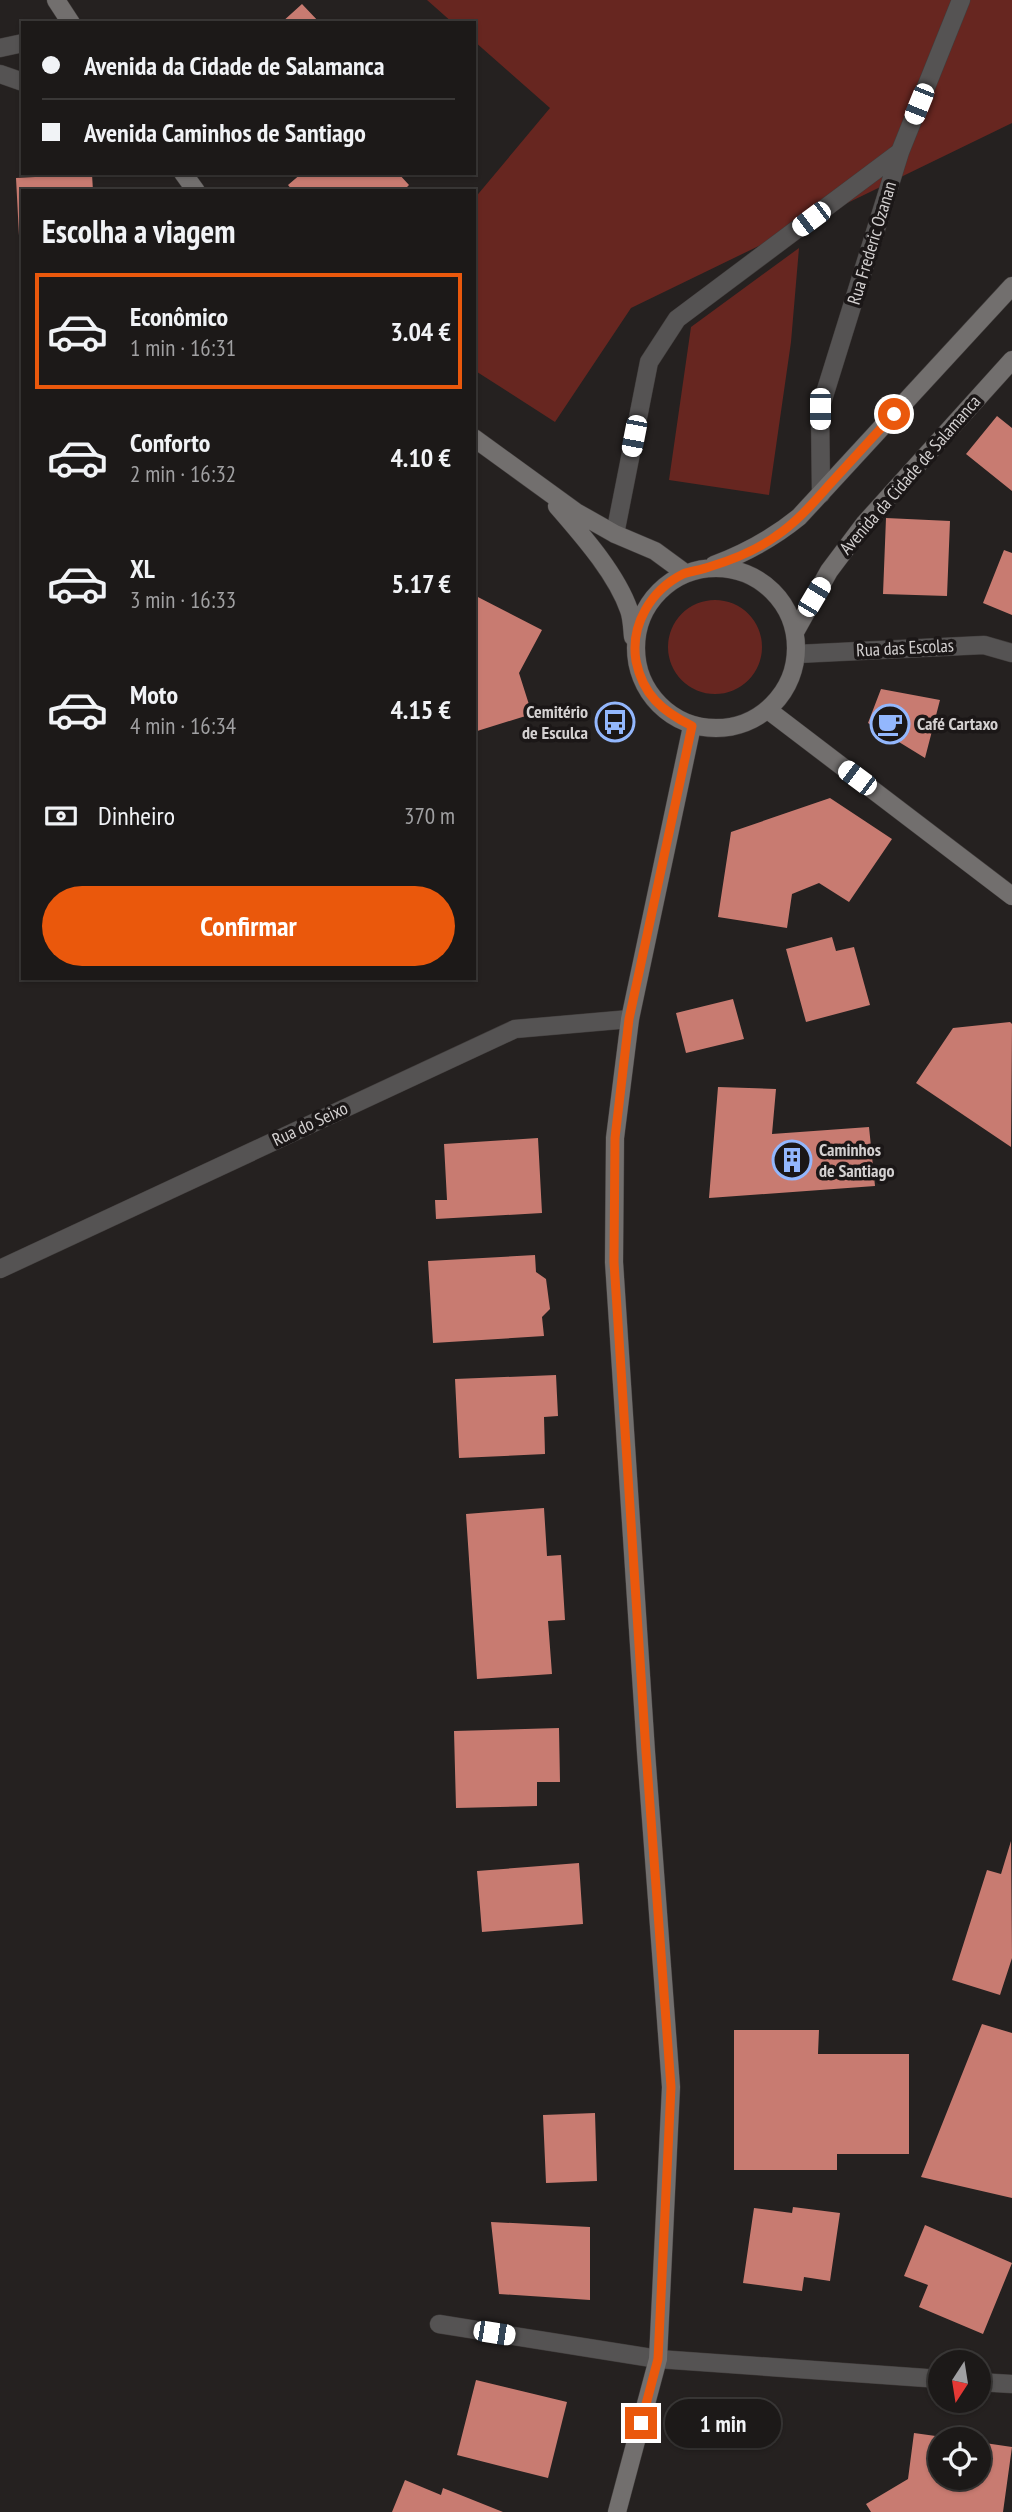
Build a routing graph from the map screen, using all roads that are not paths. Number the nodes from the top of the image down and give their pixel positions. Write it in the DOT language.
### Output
graph roads {
  1 [pos="56,0"];
  2 [pos="961,0"];
  3 [pos="65,21"];
  4 [pos="21,43"];
  5 [pos="0,48"];
  6 [pos="0,74"];
  7 [pos="21,81"];
  8 [pos="900,152"];
  9 [pos="1012,286"];
  10 [pos="1012,360"];
  11 [pos="476,439"];
  12 [pos="538,485"];
  13 [pos="821,494"];
  14 [pos="615,534"];
  15 [pos="709,568"];
  16 [pos="685,573"];
  17 [pos="795,632"];
  18 [pos="634,650"];
  19 [pos="1012,653"];
  20 [pos="797,654"];
  21 [pos="768,710"];
  22 [pos="692,726"];
  23 [pos="1012,897"];
  24 [pos="629,1019"];
  25 [pos="0,1269"];
  26 [pos="439,2324"];
  27 [pos="658,2359"];
  28 [pos="928,2378"];
  29 [pos="991,2383"];
  30 [pos="1012,2384"];
  31 [pos="617,2512"];
  1 -- 3 [label="street"];
  2 -- 8 [label="street, Rua Frederic Ozanan"];
  4 -- 5 [label="street"];
  6 -- 7 [label="street"];
  8 -- 13 [label="street, Rua Frederic Ozanan"];
  8 -- 14 [label="street"];
  9 -- 13 [label="street"];
  10 -- 17 [label="street, Avenida da Cidade de Salamanca"];
  11 -- 12 [label="street"];
  12 -- 14 [label="street"];
  12 -- 18 [label="street"];
  13 -- 15 [label="street"];
  14 -- 16 [label="street"];
  15 -- 16 [label="street"];
  15 -- 17 [label="street"];
  16 -- 18 [label="street"];
  17 -- 20 [label="street"];
  18 -- 22 [label="street"];
  19 -- 20 [label="street, Rua das Escolas"];
  20 -- 21 [label="street"];
  21 -- 22 [label="street"];
  21 -- 23 [label="street"];
  22 -- 24 [label="street"];
  24 -- 25 [label="street, Rua do Seixo"];
  24 -- 27 [label="street"];
  26 -- 27 [label="street"];
  27 -- 28 [label="street"];
  27 -- 31 [label="street"];
  29 -- 30 [label="street"];
}
